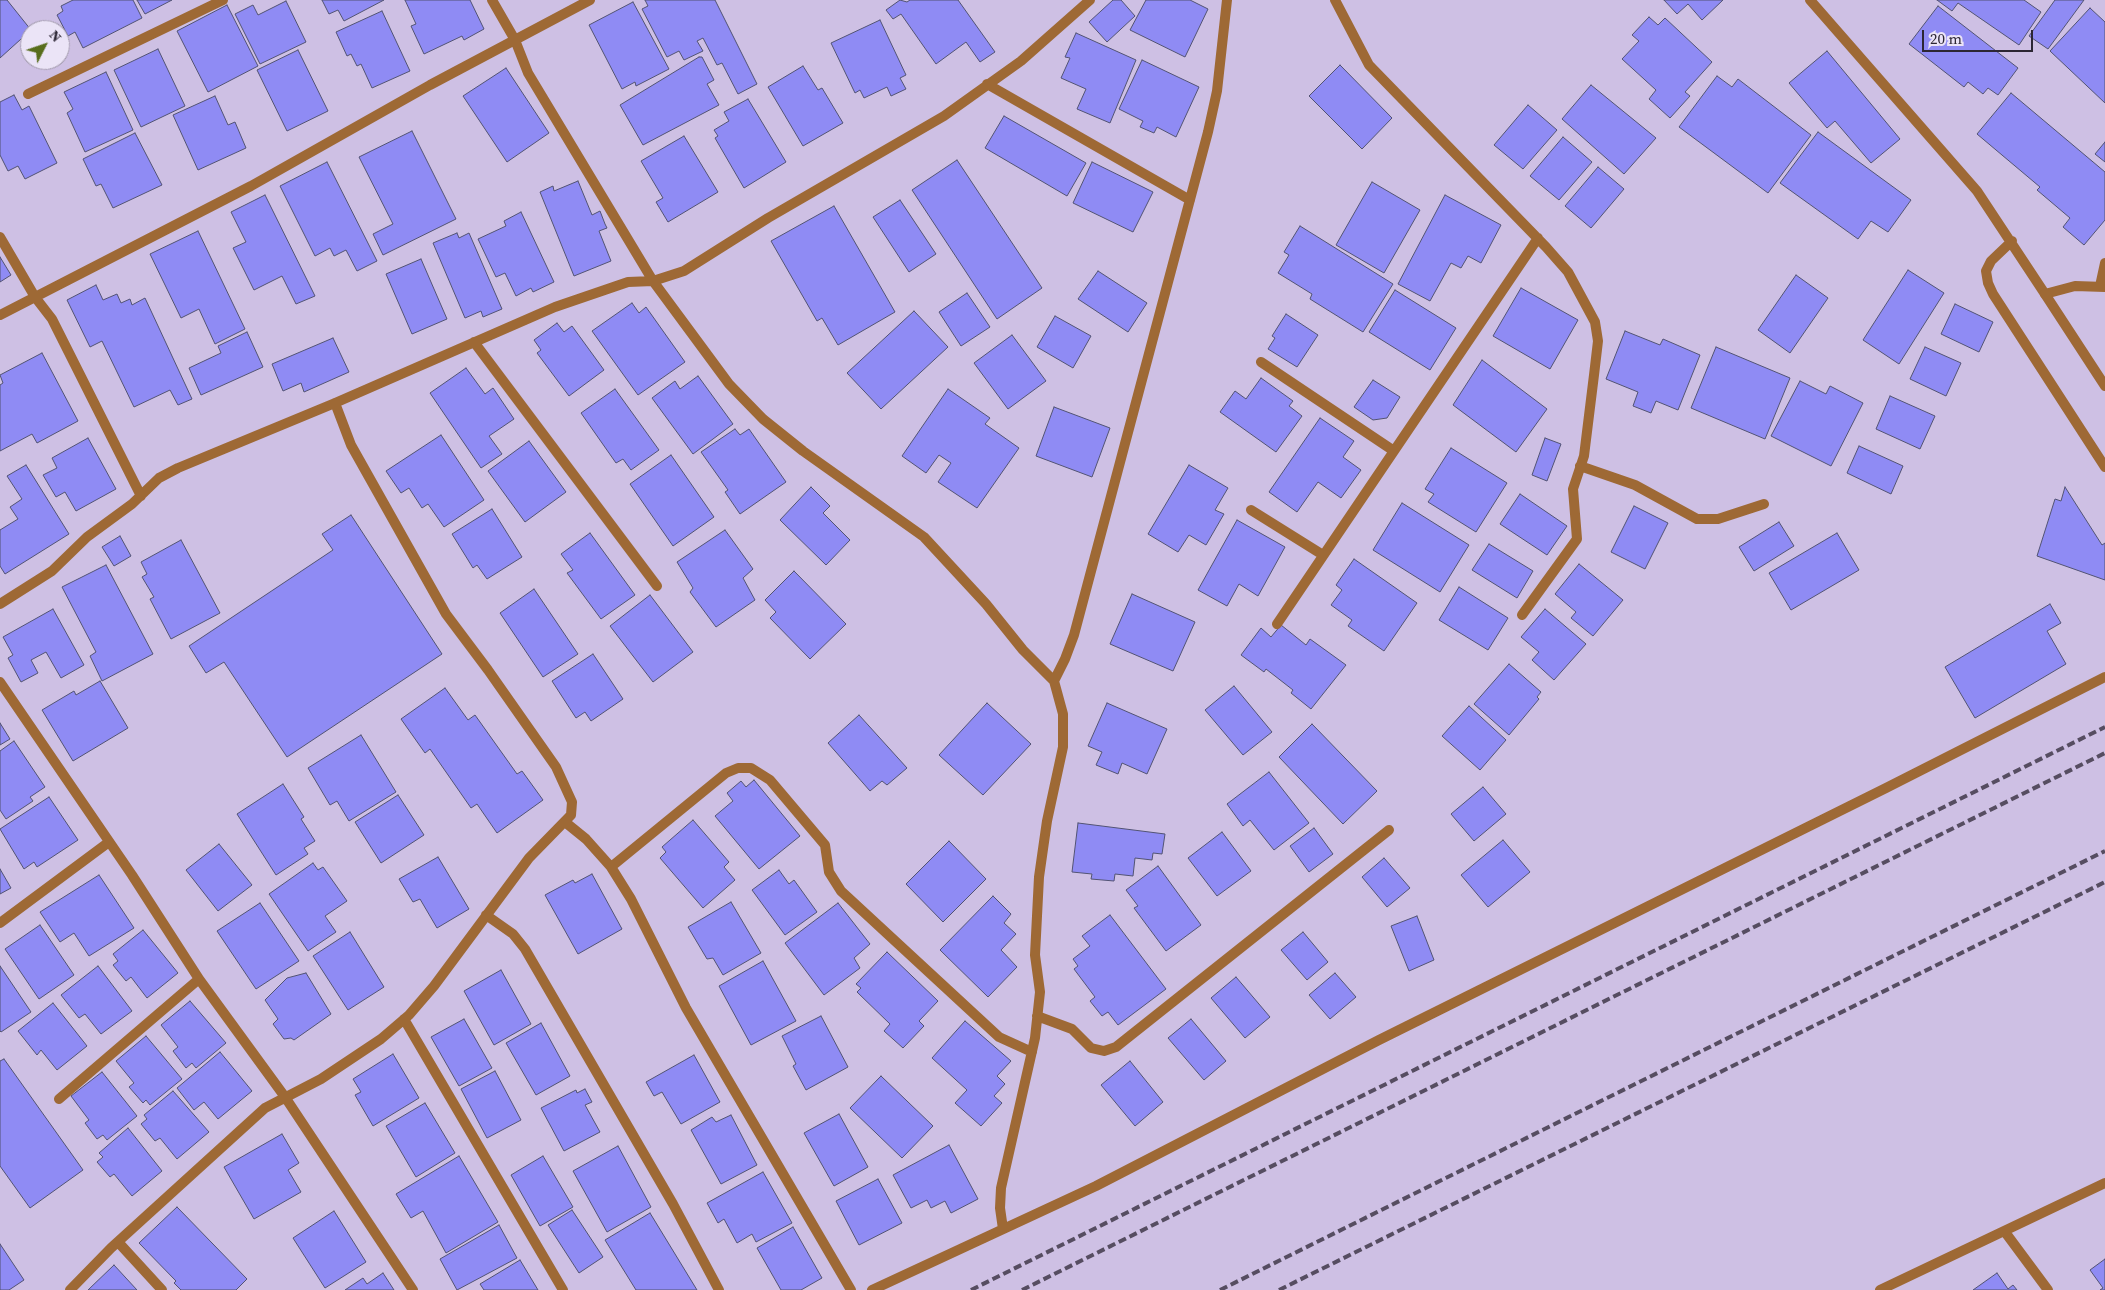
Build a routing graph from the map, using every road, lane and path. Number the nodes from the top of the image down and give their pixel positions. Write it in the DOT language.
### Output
graph roads {
  1 [pos="224,0"];
  2 [pos="492,0"];
  3 [pos="590,0"];
  4 [pos="1090,0"];
  5 [pos="1227,0"];
  6 [pos="1335,0"];
  7 [pos="1810,0"];
  8 [pos="515,40"];
  9 [pos="987,84"];
  10 [pos="28,94"];
  11 [pos="1190,200"];
  12 [pos="0,237"];
  13 [pos="1538,238"];
  14 [pos="2012,242"];
  15 [pos="2105,263"];
  16 [pos="653,281"];
  17 [pos="2103,287"];
  18 [pos="2045,294"];
  19 [pos="34,297"];
  20 [pos="0,315"];
  21 [pos="474,342"];
  22 [pos="1261,362"];
  23 [pos="2105,386"];
  24 [pos="335,404"];
  25 [pos="1394,451"];
  26 [pos="1580,466"];
  27 [pos="2105,468"];
  28 [pos="141,496"];
  29 [pos="1764,504"];
  30 [pos="1251,510"];
  31 [pos="1323,555"];
  32 [pos="657,586"];
  33 [pos="0,604"];
  34 [pos="1522,614"];
  35 [pos="1277,624"];
  36 [pos="2105,677"];
  37 [pos="1054,681"];
  38 [pos="0,682"];
  39 [pos="565,822"];
  40 [pos="1389,830"];
  41 [pos="109,842"];
  42 [pos="611,867"];
  43 [pos="486,915"];
  44 [pos="0,923"];
  45 [pos="199,979"];
  46 [pos="1037,1016"];
  47 [pos="404,1019"];
  48 [pos="1032,1052"];
  49 [pos="285,1097"];
  50 [pos="59,1099"];
  51 [pos="2105,1183"];
  52 [pos="1003,1229"];
  53 [pos="2005,1232"];
  54 [pos="118,1242"];
  55 [pos="70,1290"];
  56 [pos="162,1290"];
  57 [pos="413,1290"];
  58 [pos="563,1290"];
  59 [pos="719,1290"];
  60 [pos="851,1290"];
  61 [pos="872,1290"];
  62 [pos="1880,1290"];
  63 [pos="2048,1290"];
  1 -- 10 [label="street"];
  2 -- 8 [label="street"];
  3 -- 8 [label="street"];
  4 -- 9 [label="street"];
  5 -- 11 [label="street"];
  6 -- 13 [label="street"];
  7 -- 14 [label="street"];
  8 -- 16 [label="street"];
  8 -- 19 [label="street"];
  9 -- 11 [label="street"];
  9 -- 16 [label="street"];
  11 -- 37 [label="street"];
  12 -- 19 [label="street"];
  13 -- 25 [label="street"];
  13 -- 26 [label="street"];
  14 -- 18 [label="street"];
  14 -- 27 [label="street"];
  15 -- 17 [label="street"];
  16 -- 21 [label="street"];
  16 -- 37 [label="street"];
  17 -- 18 [label="street"];
  18 -- 23 [label="street"];
  19 -- 20 [label="street"];
  19 -- 28 [label="street"];
  21 -- 24 [label="street"];
  21 -- 32 [label="street"];
  22 -- 25 [label="street"];
  24 -- 28 [label="street"];
  24 -- 39 [label="street"];
  25 -- 31 [label="street"];
  26 -- 29 [label="street"];
  26 -- 34 [label="street"];
  28 -- 33 [label="street"];
  30 -- 31 [label="street"];
  31 -- 35 [label="street"];
  36 -- 52 [label="street"];
  37 -- 46 [label="street"];
  38 -- 41 [label="street"];
  39 -- 42 [label="street"];
  39 -- 43 [label="street"];
  40 -- 46 [label="street"];
  41 -- 44 [label="street"];
  41 -- 45 [label="street"];
  42 -- 48 [label="street"];
  42 -- 60 [label="street"];
  43 -- 47 [label="street"];
  43 -- 59 [label="street"];
  45 -- 49 [label="street"];
  45 -- 50 [label="street"];
  46 -- 48 [label="street"];
  47 -- 49 [label="street"];
  47 -- 58 [label="street"];
  48 -- 52 [label="street"];
  49 -- 54 [label="street"];
  49 -- 57 [label="street"];
  51 -- 53 [label="street"];
  52 -- 61 [label="street"];
  53 -- 62 [label="street"];
  53 -- 63 [label="street"];
  54 -- 55 [label="street"];
  54 -- 56 [label="street"];
}
